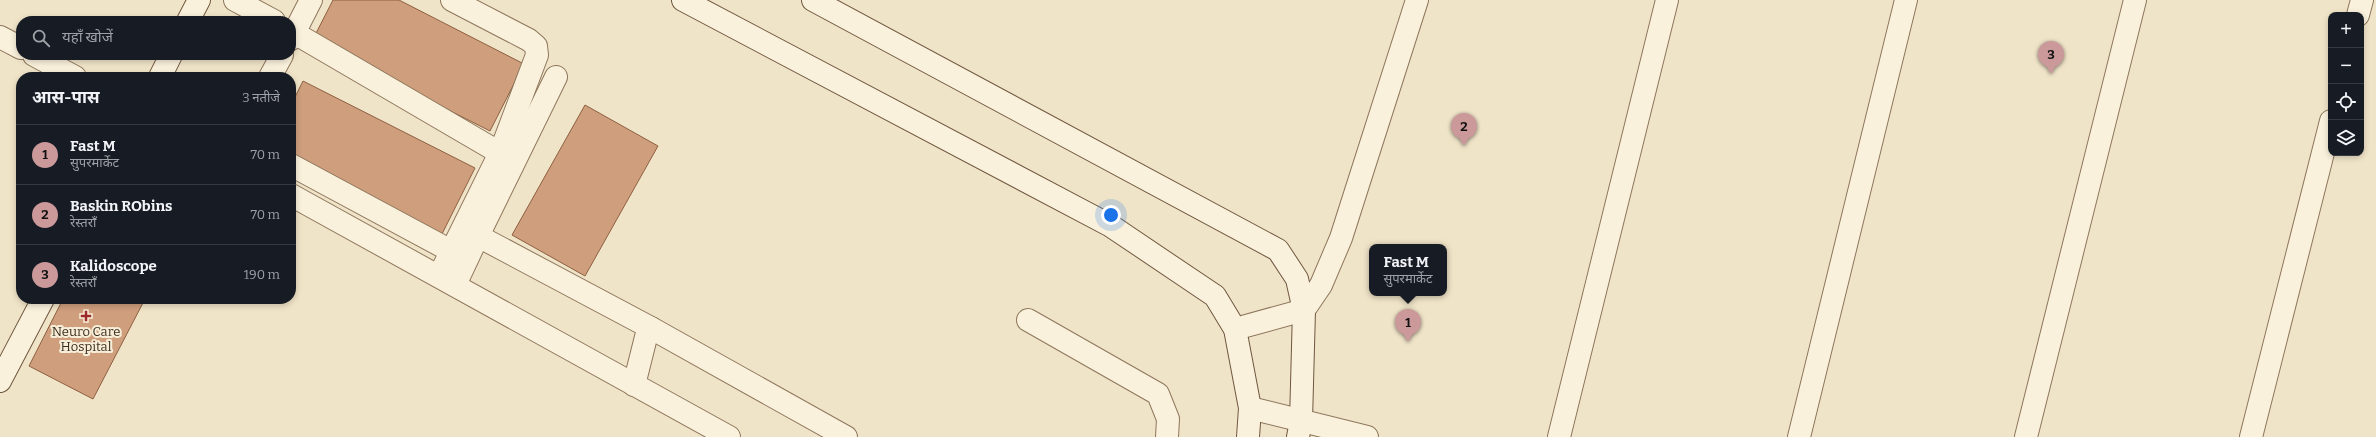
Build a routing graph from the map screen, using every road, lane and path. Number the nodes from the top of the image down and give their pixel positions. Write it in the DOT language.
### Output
graph roads {
  1 [pos="199,0"];
  2 [pos="235,0"];
  3 [pos="311,0"];
  4 [pos="452,0"];
  5 [pos="683,0"];
  6 [pos="813,0"];
  7 [pos="1417,0"];
  8 [pos="1667,0"];
  9 [pos="1906,0"];
  10 [pos="2135,0"];
  11 [pos="2362,0"];
  12 [pos="714,8"];
  13 [pos="2359,12"];
  14 [pos="191,16"];
  15 [pos="265,16"];
  16 [pos="296,27"];
  17 [pos="296,36"];
  18 [pos="0,37"];
  19 [pos="16,45"];
  20 [pos="44,60"];
  21 [pos="168,60"];
  22 [pos="279,60"];
  23 [pos="66,72"];
  24 [pos="162,72"];
  25 [pos="273,72"];
  26 [pos="556,77"];
  27 [pos="2328,133"];
  28 [pos="500,153"];
  29 [pos="296,168"];
  30 [pos="296,197"];
  31 [pos="478,236"];
  32 [pos="451,251"];
  33 [pos="447,281"];
  34 [pos="40,304"];
  35 [pos="1304,310"];
  36 [pos="1028,320"];
  37 [pos="651,328"];
  38 [pos="1235,329"];
  39 [pos="0,380"];
  40 [pos="634,385"];
  41 [pos="1250,408"];
  42 [pos="1299,429"];
  43 [pos="729,437"];
  44 [pos="846,437"];
  45 [pos="1167,437"];
  46 [pos="1248,437"];
  47 [pos="1367,437"];
  48 [pos="1559,437"];
  49 [pos="1799,437"];
  50 [pos="2026,437"];
  51 [pos="2251,437"];
  1 -- 14 [label="street"];
  2 -- 15 [label="street"];
  3 -- 16 [label="street"];
  4 -- 28 [label="street"];
  5 -- 12 [label="street"];
  6 -- 35 [label="street"];
  7 -- 35 [label="street"];
  8 -- 48 [label="street"];
  9 -- 49 [label="street"];
  10 -- 50 [label="street"];
  11 -- 13 [label="street"];
  12 -- 38 [label="street"];
  17 -- 28 [label="street"];
  18 -- 19 [label="street"];
  20 -- 23 [label="street"];
  21 -- 24 [label="street"];
  22 -- 25 [label="street"];
  26 -- 31 [label="street"];
  27 -- 51 [label="street"];
  28 -- 32 [label="street"];
  29 -- 32 [label="street"];
  30 -- 33 [label="street"];
  31 -- 33 [label="street"];
  31 -- 37 [label="street"];
  32 -- 33 [label="street"];
  33 -- 40 [label="street"];
  34 -- 39 [label="street"];
  35 -- 38 [label="street"];
  35 -- 42 [label="street"];
  36 -- 45 [label="street"];
  37 -- 40 [label="street"];
  37 -- 44 [label="street"];
  38 -- 41 [label="street"];
  40 -- 43 [label="street"];
  41 -- 42 [label="street"];
  41 -- 46 [label="street"];
  42 -- 47 [label="street"];
}
